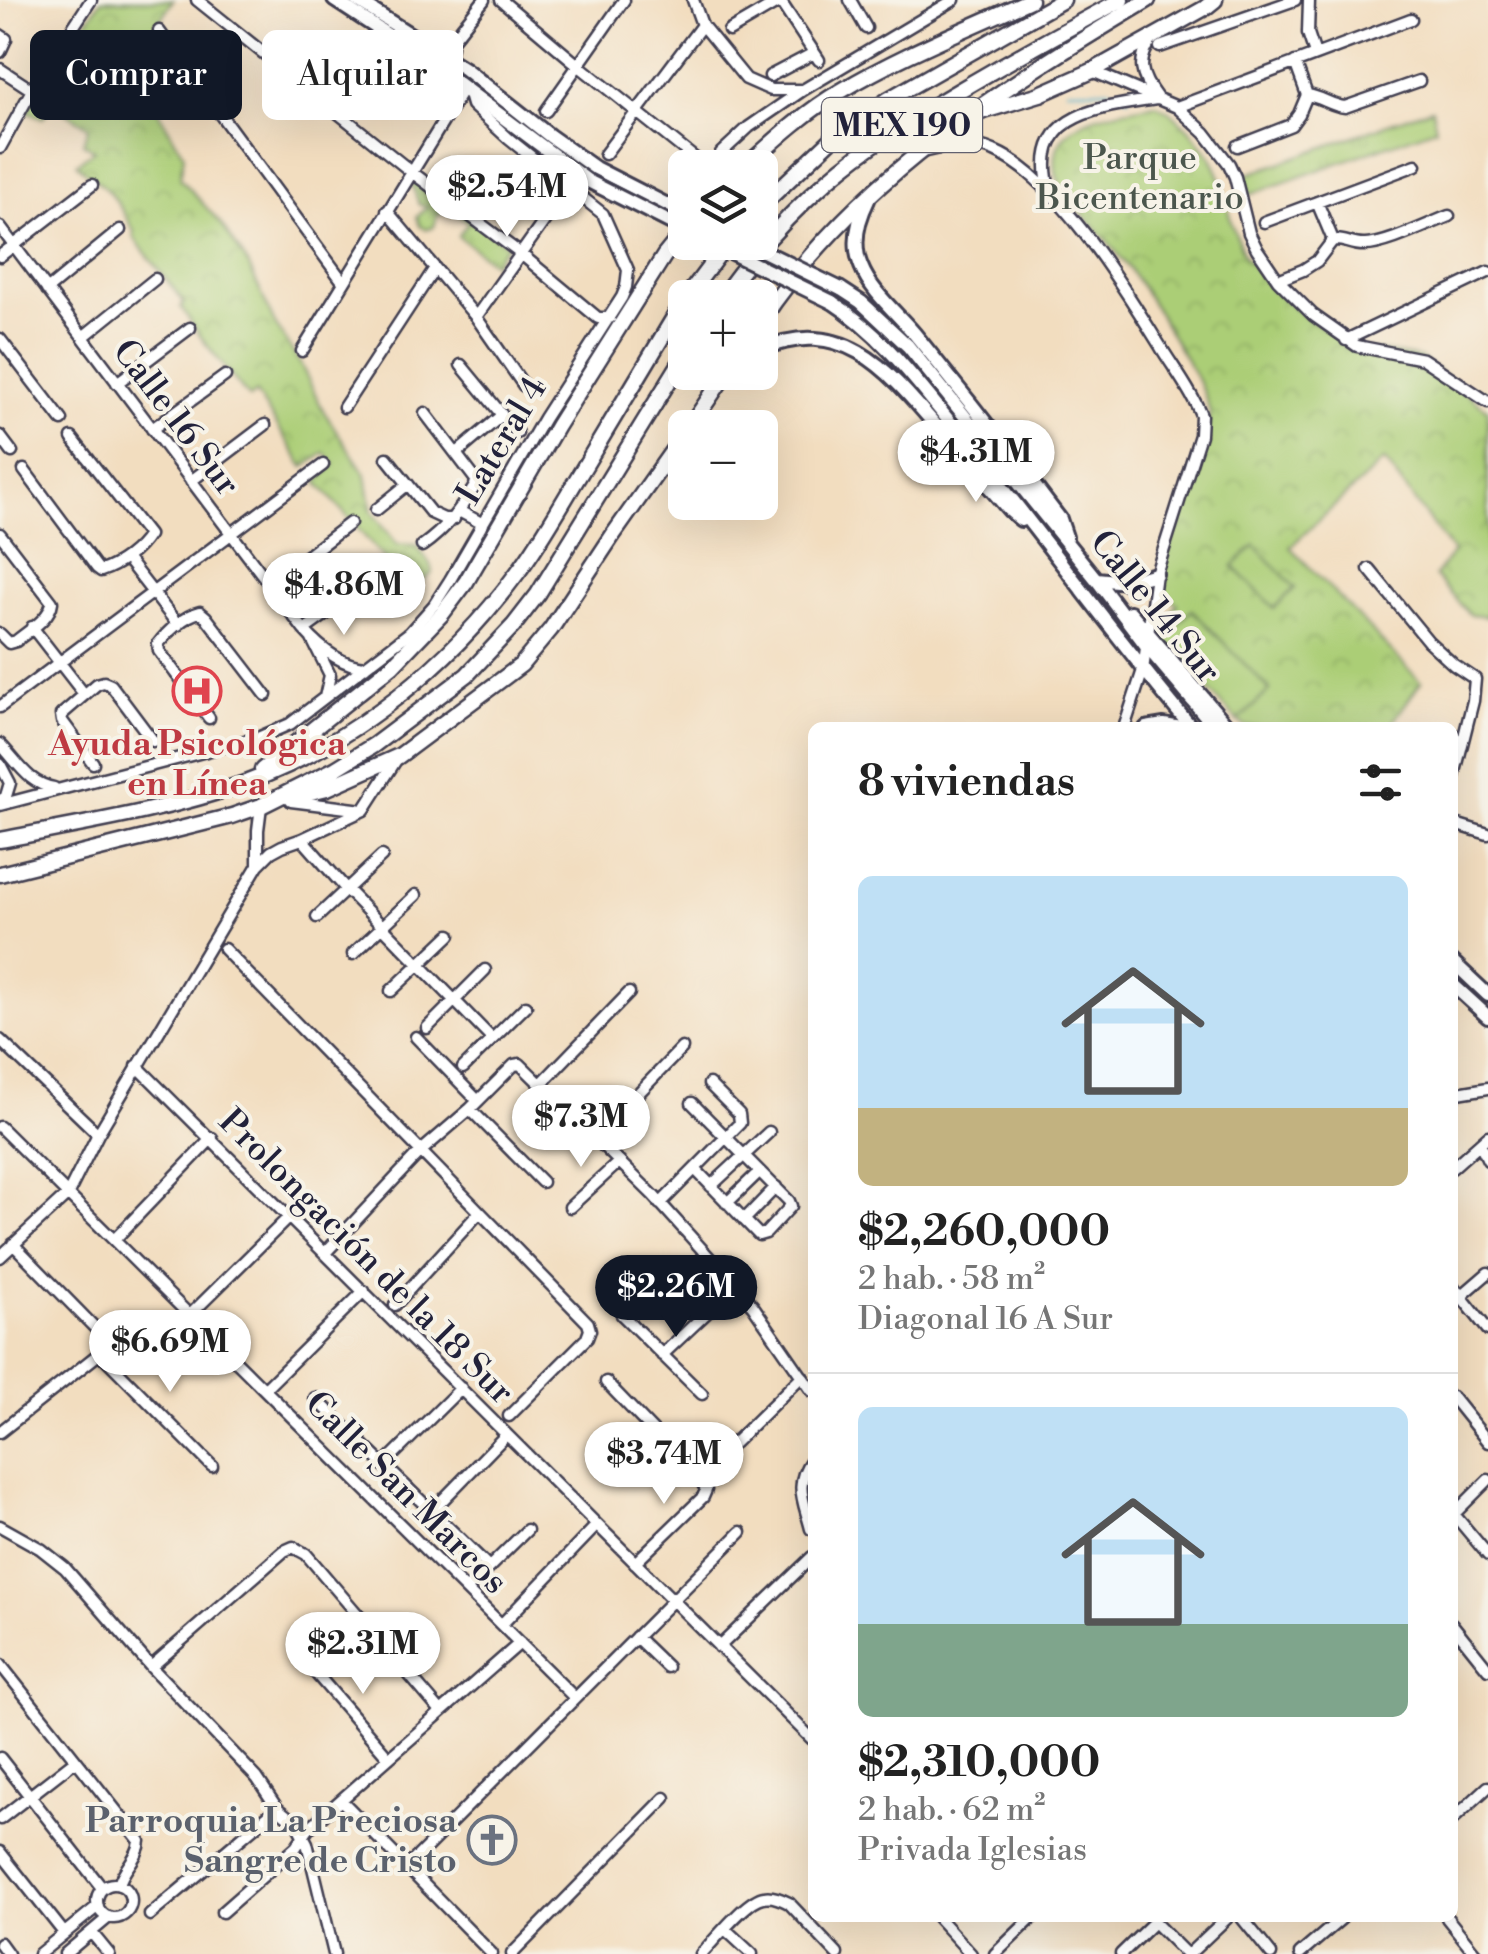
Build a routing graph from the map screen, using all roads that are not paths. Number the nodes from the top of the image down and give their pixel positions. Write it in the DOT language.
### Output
graph roads {
  1 [pos="90,0"];
  2 [pos="197,0"];
  3 [pos="334,0"];
  4 [pos="356,0"];
  5 [pos="484,0"];
  6 [pos="501,0"];
  7 [pos="624,0"];
  8 [pos="694,0"];
  9 [pos="781,0"];
  10 [pos="850,0"];
  11 [pos="954,0"];
  12 [pos="1030,0"];
  13 [pos="1063,0"];
  14 [pos="1121,0"];
  15 [pos="1148,0"];
  16 [pos="1216,0"];
  17 [pos="1295,0"];
  18 [pos="1309,0"];
  19 [pos="940,4"];
  20 [pos="1411,18"];
  21 [pos="702,25"];
  22 [pos="866,28"];
  23 [pos="71,30"];
  24 [pos="403,30"];
  25 [pos="460,30"];
  26 [pos="729,31"];
  27 [pos="0,35"];
  28 [pos="1157,42"];
  29 [pos="0,52"];
  30 [pos="1316,54"];
  31 [pos="1294,62"];
  32 [pos="578,65"];
  33 [pos="0,69"];
  34 [pos="463,69"];
  35 [pos="1092,72"];
  36 [pos="770,76"];
  37 [pos="1419,80"];
  38 [pos="30,89"];
  39 [pos="466,89"];
  40 [pos="803,90"];
  41 [pos="30,94"];
  42 [pos="1307,95"];
  43 [pos="1158,99"];
  44 [pos="1177,106"];
  45 [pos="546,111"];
  46 [pos="636,113"];
  47 [pos="966,117"];
  48 [pos="224,120"];
  49 [pos="1237,146"];
  50 [pos="0,148"];
  51 [pos="684,150"];
  52 [pos="725,150"];
  53 [pos="764,150"];
  54 [pos="920,152"];
  55 [pos="605,154"];
  56 [pos="1416,165"];
  57 [pos="413,173"];
  58 [pos="92,185"];
  59 [pos="569,186"];
  60 [pos="778,190"];
  61 [pos="1050,192"];
  62 [pos="871,194"];
  63 [pos="1317,202"];
  64 [pos="668,205"];
  65 [pos="388,211"];
  66 [pos="1449,216"];
  67 [pos="668,221"];
  68 [pos="1264,222"];
  69 [pos="0,227"];
  70 [pos="120,230"];
  71 [pos="1333,240"];
  72 [pos="14,246"];
  73 [pos="668,251"];
  74 [pos="521,254"];
  75 [pos="0,256"];
  76 [pos="778,258"];
  77 [pos="746,260"];
  78 [pos="435,268"];
  79 [pos="1488,272"];
  80 [pos="155,278"];
  81 [pos="736,280"];
  82 [pos="1278,280"];
  83 [pos="344,283"];
  84 [pos="47,290"];
  85 [pos="778,298"];
  86 [pos="476,317"];
  87 [pos="616,321"];
  88 [pos="190,328"];
  89 [pos="668,328"];
  90 [pos="83,337"];
  91 [pos="0,339"];
  92 [pos="1346,340"];
  93 [pos="778,343"];
  94 [pos="302,351"];
  95 [pos="460,364"];
  96 [pos="225,376"];
  97 [pos="117,383"];
  98 [pos="668,383"];
  99 [pos="524,386"];
  100 [pos="1488,402"];
  101 [pos="344,407"];
  102 [pos="425,413"];
  103 [pos="502,415"];
  104 [pos="62,420"];
  105 [pos="551,422"];
  106 [pos="265,425"];
  107 [pos="152,429"];
  108 [pos="517,433"];
  109 [pos="0,436"];
  110 [pos="72,438"];
  111 [pos="12,452"];
  112 [pos="456,452"];
  113 [pos="668,457"];
  114 [pos="387,458"];
  115 [pos="323,465"];
  116 [pos="24,470"];
  117 [pos="191,481"];
  118 [pos="408,484"];
  119 [pos="376,510"];
  120 [pos="459,511"];
  121 [pos="485,520"];
  122 [pos="350,523"];
  123 [pos="1034,528"];
  124 [pos="0,534"];
  125 [pos="231,534"];
  126 [pos="1068,544"];
  127 [pos="422,546"];
  128 [pos="126,558"];
  129 [pos="1369,569"];
  130 [pos="385,572"];
  131 [pos="1156,574"];
  132 [pos="1099,583"];
  133 [pos="269,585"];
  134 [pos="153,592"];
  135 [pos="178,625"];
  136 [pos="32,628"];
  137 [pos="0,634"];
  138 [pos="308,634"];
  139 [pos="1148,641"];
  140 [pos="60,662"];
  141 [pos="332,664"];
  142 [pos="366,667"];
  143 [pos="1143,670"];
  144 [pos="84,694"];
  145 [pos="266,695"];
  146 [pos="324,699"];
  147 [pos="1473,701"];
  148 [pos="1488,706"];
  149 [pos="0,707"];
  150 [pos="209,718"];
  151 [pos="1126,722"];
  152 [pos="1187,722"];
  153 [pos="1211,722"];
  154 [pos="1223,722"];
  155 [pos="153,741"];
  156 [pos="0,744"];
  157 [pos="399,756"];
  158 [pos="1458,760"];
  159 [pos="93,762"];
  160 [pos="0,764"];
  161 [pos="21,770"];
  162 [pos="8,778"];
  163 [pos="246,783"];
  164 [pos="60,790"];
  165 [pos="0,803"];
  166 [pos="268,803"];
  167 [pos="364,810"];
  168 [pos="1458,825"];
  169 [pos="1488,834"];
  170 [pos="0,840"];
  171 [pos="302,840"];
  172 [pos="382,856"];
  173 [pos="258,865"];
  174 [pos="0,874"];
  175 [pos="346,890"];
  176 [pos="416,895"];
  177 [pos="317,917"];
  178 [pos="382,927"];
  179 [pos="450,934"];
  180 [pos="224,949"];
  181 [pos="354,954"];
  182 [pos="420,964"];
  183 [pos="1458,967"];
  184 [pos="485,970"];
  185 [pos="1458,990"];
  186 [pos="391,991"];
  187 [pos="629,993"];
  188 [pos="1488,995"];
  189 [pos="455,1001"];
  190 [pos="526,1006"];
  191 [pos="1488,1017"];
  192 [pos="427,1028"];
  193 [pos="416,1037"];
  194 [pos="492,1039"];
  195 [pos="0,1040"];
  196 [pos="682,1048"];
  197 [pos="137,1066"];
  198 [pos="463,1068"];
  199 [pos="542,1084"];
  200 [pos="709,1084"];
  201 [pos="1488,1088"];
  202 [pos="1458,1093"];
  203 [pos="692,1103"];
  204 [pos="474,1105"];
  205 [pos="0,1127"];
  206 [pos="769,1132"];
  207 [pos="98,1134"];
  208 [pos="212,1138"];
  209 [pos="596,1138"];
  210 [pos="726,1139"];
  211 [pos="1484,1140"];
  212 [pos="420,1152"];
  213 [pos="742,1156"];
  214 [pos="1488,1160"];
  215 [pos="619,1162"];
  216 [pos="1458,1163"];
  217 [pos="694,1170"];
  218 [pos="759,1172"];
  219 [pos="542,1182"];
  220 [pos="711,1186"];
  221 [pos="776,1187"];
  222 [pos="68,1194"];
  223 [pos="727,1202"];
  224 [pos="660,1204"];
  225 [pos="570,1207"];
  226 [pos="479,1213"];
  227 [pos="289,1216"];
  228 [pos="744,1220"];
  229 [pos="114,1240"];
  230 [pos="13,1244"];
  231 [pos="326,1252"];
  232 [pos="0,1257"];
  233 [pos="1488,1273"];
  234 [pos="734,1286"];
  235 [pos="364,1291"];
  236 [pos="1458,1299"];
  237 [pos="1458,1301"];
  238 [pos="395,1305"];
  239 [pos="190,1315"];
  240 [pos="622,1315"];
  241 [pos="1488,1330"];
  242 [pos="100,1353"];
  243 [pos="662,1355"];
  244 [pos="802,1376"];
  245 [pos="606,1382"];
  246 [pos="808,1385"];
  247 [pos="460,1388"];
  248 [pos="264,1389"];
  249 [pos="702,1394"];
  250 [pos="315,1398"];
  251 [pos="1458,1404"];
  252 [pos="509,1416"];
  253 [pos="0,1432"];
  254 [pos="506,1435"];
  255 [pos="1488,1442"];
  256 [pos="734,1443"];
  257 [pos="382,1465"];
  258 [pos="212,1466"];
  259 [pos="808,1466"];
  260 [pos="1488,1480"];
  261 [pos="1458,1509"];
  262 [pos="432,1511"];
  263 [pos="808,1518"];
  264 [pos="1458,1520"];
  265 [pos="597,1525"];
  266 [pos="0,1526"];
  267 [pos="527,1530"];
  268 [pos="741,1532"];
  269 [pos="1488,1555"];
  270 [pos="808,1561"];
  271 [pos="635,1563"];
  272 [pos="489,1567"];
  273 [pos="466,1589"];
  274 [pos="672,1600"];
  275 [pos="502,1624"];
  276 [pos="1458,1635"];
  277 [pos="636,1637"];
  278 [pos="520,1642"];
  279 [pos="719,1647"];
  280 [pos="306,1663"];
  281 [pos="0,1664"];
  282 [pos="1487,1664"];
  283 [pos="151,1667"];
  284 [pos="666,1667"];
  285 [pos="576,1698"];
  286 [pos="441,1712"];
  287 [pos="808,1735"];
  288 [pos="0,1758"];
  289 [pos="389,1758"];
  290 [pos="76,1760"];
  291 [pos="1488,1788"];
  292 [pos="30,1796"];
  293 [pos="665,1798"];
  294 [pos="341,1800"];
  295 [pos="278,1808"];
  296 [pos="1458,1815"];
  297 [pos="0,1819"];
  298 [pos="304,1837"];
  299 [pos="0,1852"];
  300 [pos="407,1868"];
  301 [pos="119,1885"];
  302 [pos="102,1888"];
  303 [pos="98,1906"];
  304 [pos="222,1912"];
  305 [pos="808,1912"];
  306 [pos="150,1916"];
  307 [pos="109,1918"];
  308 [pos="815,1922"];
  309 [pos="942,1922"];
  310 [pos="1028,1922"];
  311 [pos="1222,1922"];
  312 [pos="1245,1922"];
  313 [pos="1337,1922"];
  314 [pos="1450,1922"];
  315 [pos="726,1929"];
  316 [pos="92,1932"];
  317 [pos="64,1934"];
  318 [pos="0,1943"];
  319 [pos="1488,1948"];
  320 [pos="8,1954"];
  321 [pos="39,1954"];
  322 [pos="64,1954"];
  323 [pos="108,1954"];
  324 [pos="334,1954"];
  325 [pos="492,1954"];
  326 [pos="512,1954"];
  327 [pos="701,1954"];
  328 [pos="752,1954"];
  329 [pos="837,1954"];
  330 [pos="971,1954"];
  331 [pos="995,1954"];
  332 [pos="1121,1954"];
  333 [pos="1187,1954"];
  334 [pos="1271,1954"];
  335 [pos="1300,1954"];
  336 [pos="1478,1954"];
  1 -- 23 [label="street"];
  2 -- 57 [label="street"];
  3 -- 39 [label="main road"];
  4 -- 24 [label="main road"];
  5 -- 25 [label="street"];
  6 -- 32 [label="street"];
  7 -- 32 [label="street"];
  8 -- 21 [label="street"];
  9 -- 26 [label="street"];
  9 -- 36 [label="street"];
  10 -- 22 [label="street"];
  11 -- 19 [label="street"];
  12 -- 53 [label="highway"];
  13 -- 60 [label="highway, MEX 190"];
  14 -- 81 [label="highway, MEX 190"];
  15 -- 47 [label="highway"];
  16 -- 28 [label="highway"];
  17 -- 28 [label="street"];
  18 -- 30 [label="street"];
  19 -- 40 [label="street"];
  20 -- 30 [label="street"];
  21 -- 40 [label="street"];
  21 -- 46 [label="street"];
  27 -- 29 [label="street"];
  28 -- 35 [label="highway"];
  28 -- 43 [label="street"];
  30 -- 31 [label="street"];
  31 -- 42 [label="street"];
  31 -- 44 [label="street"];
  32 -- 45 [label="street"];
  32 -- 46 [label="street"];
  33 -- 38 [label="street"];
  34 -- 64 [label="main road"];
  35 -- 43 [label="street"];
  35 -- 47 [label="highway"];
  37 -- 42 [label="street"];
  39 -- 57 [label="street"];
  39 -- 59 [label="street"];
  39 -- 67 [label="main road, bridge"];
  40 -- 52 [label="street"];
  41 -- 50 [label="street"];
  42 -- 49 [label="street"];
  43 -- 44 [label="street"];
  43 -- 61 [label="street"];
  44 -- 82 [label="street"];
  46 -- 51 [label="street"];
  46 -- 55 [label="street"];
  47 -- 54 [label="highway"];
  48 -- 83 [label="street"];
  54 -- 61 [label="street"];
  54 -- 62 [label="highway"];
  56 -- 63 [label="street"];
  57 -- 65 [label="street"];
  57 -- 74 [label="street"];
  58 -- 72 [label="street"];
  59 -- 74 [label="street"];
  59 -- 87 [label="street"];
  61 -- 131 [label="street"];
  62 -- 85 [label="highway"];
  62 -- 126 [label="main road"];
  63 -- 68 [label="street"];
  63 -- 71 [label="street"];
  65 -- 78 [label="street"];
  65 -- 83 [label="street"];
  66 -- 71 [label="street"];
  69 -- 72 [label="street, Calle 16 Sur"];
  70 -- 84 [label="street"];
  71 -- 82 [label="street"];
  72 -- 75 [label="street"];
  72 -- 84 [label="street, Calle 16 Sur"];
  73 -- 87 [label="highway"];
  74 -- 86 [label="street"];
  74 -- 87 [label="street"];
  76 -- 126 [label="main road, Calle 14 Sur, bridge"];
  77 -- 123 [label="main road, Calle 14 Sur, bridge"];
  78 -- 86 [label="street"];
  78 -- 101 [label="street"];
  79 -- 92 [label="street"];
  80 -- 90 [label="street"];
  82 -- 92 [label="street"];
  83 -- 94 [label="street"];
  84 -- 90 [label="street, Calle 16 Sur"];
  86 -- 99 [label="street"];
  87 -- 105 [label="highway"];
  88 -- 97 [label="street"];
  89 -- 163 [label="highway"];
  90 -- 97 [label="street, Calle 16 Sur"];
  91 -- 104 [label="street"];
  92 -- 100 [label="street"];
  93 -- 123 [label="main road"];
  95 -- 103 [label="street"];
  96 -- 107 [label="street"];
  97 -- 107 [label="street, Calle 16 Sur"];
  98 -- 166 [label="highway"];
  102 -- 112 [label="street"];
  103 -- 108 [label="street"];
  103 -- 112 [label="street"];
  105 -- 121 [label="street, Lateral 4"];
  105 -- 163 [label="highway"];
  106 -- 117 [label="street"];
  107 -- 117 [label="street, Calle 16 Sur"];
  109 -- 111 [label="street"];
  110 -- 128 [label="street"];
  112 -- 120 [label="street"];
  113 -- 157 [label="highway"];
  114 -- 118 [label="street"];
  115 -- 125 [label="street"];
  116 -- 128 [label="street"];
  117 -- 125 [label="street, Calle 16 Sur"];
  118 -- 119 [label="street"];
  118 -- 120 [label="street"];
  120 -- 121 [label="street"];
  120 -- 127 [label="street"];
  121 -- 142 [label="street, Lateral 4"];
  122 -- 133 [label="street"];
  123 -- 143 [label="main road, Calle 14 Sur"];
  124 -- 136 [label="street"];
  125 -- 133 [label="street, Calle 16 Sur"];
  125 -- 134 [label="street"];
  126 -- 132 [label="main road, Calle 14 Sur"];
  128 -- 134 [label="street"];
  129 -- 147 [label="street"];
  130 -- 138 [label="street"];
  131 -- 132 [label="main road"];
  131 -- 139 [label="street"];
  132 -- 139 [label="main road, Calle 14 Sur"];
  133 -- 138 [label="street, Calle 16 Sur"];
  134 -- 135 [label="street"];
  134 -- 140 [label="street"];
  135 -- 145 [label="street"];
  135 -- 150 [label="street"];
  136 -- 137 [label="street"];
  136 -- 140 [label="street"];
  138 -- 141 [label="street, Calle 16 Sur"];
  139 -- 143 [label="street"];
  139 -- 153 [label="main road, Calle 14 Sur"];
  139 -- 154 [label="main road"];
  140 -- 144 [label="street"];
  140 -- 149 [label="street"];
  141 -- 142 [label="street, Calle 16 Sur"];
  141 -- 146 [label="street"];
  142 -- 146 [label="street, Lateral 4"];
  143 -- 151 [label="street"];
  143 -- 152 [label="main road, Calle 14 Sur"];
  144 -- 155 [label="street"];
  144 -- 159 [label="street"];
  146 -- 164 [label="street, Lateral 4"];
  147 -- 148 [label="street"];
  147 -- 158 [label="street"];
  156 -- 161 [label="street"];
  157 -- 166 [label="highway"];
  157 -- 167 [label="street"];
  160 -- 162 [label="street"];
  161 -- 162 [label="street"];
  161 -- 164 [label="street"];
  162 -- 165 [label="street"];
  163 -- 170 [label="highway"];
  164 -- 165 [label="street, Lateral 4"];
  166 -- 167 [label="street"];
  166 -- 173 [label="street"];
  166 -- 174 [label="highway"];
  167 -- 171 [label="street"];
  168 -- 169 [label="street"];
  171 -- 173 [label="street"];
  171 -- 175 [label="street"];
  172 -- 175 [label="street"];
  173 -- 197 [label="street"];
  175 -- 177 [label="street"];
  175 -- 178 [label="street"];
  176 -- 178 [label="street"];
  178 -- 181 [label="street"];
  178 -- 182 [label="street"];
  179 -- 182 [label="street"];
  180 -- 212 [label="street"];
  182 -- 186 [label="street"];
  182 -- 189 [label="street"];
  183 -- 188 [label="main road"];
  184 -- 189 [label="street"];
  185 -- 191 [label="main road"];
  187 -- 199 [label="street"];
  189 -- 192 [label="street"];
  189 -- 194 [label="street"];
  190 -- 194 [label="street"];
  193 -- 204 [label="street"];
  194 -- 198 [label="street"];
  195 -- 207 [label="street"];
  196 -- 209 [label="street"];
  197 -- 207 [label="street"];
  197 -- 208 [label="street, Prolongación de la 18 Sur"];
  199 -- 204 [label="street"];
  199 -- 209 [label="street"];
  200 -- 210 [label="street"];
  201 -- 202 [label="street"];
  203 -- 210 [label="street"];
  204 -- 212 [label="street"];
  204 -- 219 [label="street"];
  205 -- 222 [label="street, Calle San Marcos"];
  206 -- 213 [label="street"];
  207 -- 222 [label="street"];
  208 -- 227 [label="street, Prolongación de la 18 Sur"];
  208 -- 229 [label="street"];
  209 -- 215 [label="street"];
  210 -- 213 [label="street"];
  210 -- 217 [label="street"];
  211 -- 214 [label="street"];
  211 -- 216 [label="street"];
  212 -- 226 [label="street"];
  212 -- 231 [label="street"];
  213 -- 218 [label="street"];
  213 -- 220 [label="street"];
  215 -- 224 [label="street"];
  215 -- 225 [label="street"];
  217 -- 220 [label="street"];
  217 -- 224 [label="street"];
  218 -- 221 [label="street"];
  218 -- 223 [label="street"];
  220 -- 223 [label="street"];
  221 -- 228 [label="street"];
  221 -- 228 [label="street"];
  222 -- 229 [label="street, Calle San Marcos"];
  222 -- 230 [label="street"];
  223 -- 228 [label="street"];
  224 -- 234 [label="street"];
  226 -- 238 [label="street"];
  226 -- 252 [label="street"];
  227 -- 231 [label="street, Prolongación de la 18 Sur"];
  227 -- 239 [label="street"];
  229 -- 239 [label="street, Calle San Marcos"];
  230 -- 232 [label="street"];
  230 -- 242 [label="street"];
  231 -- 235 [label="street, Prolongación de la 18 Sur"];
  233 -- 236 [label="street"];
  234 -- 243 [label="street"];
  234 -- 244 [label="street"];
  235 -- 247 [label="street, Prolongación de la 18 Sur"];
  235 -- 248 [label="street"];
  237 -- 241 [label="street"];
  239 -- 248 [label="street, Calle San Marcos"];
  240 -- 243 [label="street"];
  242 -- 253 [label="street"];
  242 -- 258 [label="street"];
  243 -- 249 [label="street"];
  244 -- 246 [label="street"];
  244 -- 256 [label="street"];
  245 -- 271 [label="street"];
  247 -- 254 [label="street, Prolongación de la 18 Sur"];
  247 -- 257 [label="street"];
  248 -- 273 [label="street, Calle San Marcos"];
  250 -- 257 [label="street"];
  251 -- 255 [label="street"];
  254 -- 262 [label="street"];
  254 -- 265 [label="street, Prolongación de la 18 Sur"];
  257 -- 262 [label="street"];
  259 -- 263 [label="street"];
  260 -- 261 [label="street"];
  262 -- 272 [label="street"];
  264 -- 269 [label="street"];
  265 -- 271 [label="street, Prolongación de la 18 Sur"];
  265 -- 275 [label="street"];
  266 -- 283 [label="street"];
  267 -- 272 [label="street"];
  268 -- 274 [label="street"];
  270 -- 279 [label="street"];
  271 -- 274 [label="street, Prolongación de la 18 Sur"];
  272 -- 273 [label="street"];
  273 -- 275 [label="street, Calle San Marcos"];
  274 -- 277 [label="street"];
  274 -- 279 [label="street, Prolongación de la 18 Sur"];
  275 -- 278 [label="street, Calle San Marcos"];
  276 -- 282 [label="street"];
  277 -- 284 [label="street"];
  277 -- 285 [label="street"];
  278 -- 285 [label="street, Calle San Marcos"];
  278 -- 286 [label="street"];
  279 -- 287 [label="street, Prolongación de la 18 Sur"];
  280 -- 289 [label="street"];
  281 -- 290 [label="street"];
  283 -- 286 [label="street"];
  283 -- 295 [label="street"];
  285 -- 300 [label="street"];
  286 -- 289 [label="street"];
  288 -- 292 [label="street"];
  289 -- 294 [label="street"];
  290 -- 292 [label="street"];
  290 -- 301 [label="street"];
  291 -- 296 [label="street"];
  292 -- 297 [label="street"];
  292 -- 302 [label="street"];
  293 -- 326 [label="street"];
  294 -- 298 [label="street"];
  294 -- 300 [label="street"];
  295 -- 298 [label="street"];
  295 -- 306 [label="street"];
  298 -- 304 [label="street"];
  298 -- 324 [label="street"];
  299 -- 317 [label="street"];
  300 -- 325 [label="street"];
  301 -- 302 [label="street"];
  301 -- 307 [label="street"];
  302 -- 303 [label="street"];
  303 -- 307 [label="street"];
  303 -- 317 [label="street"];
  305 -- 315 [label="street"];
  307 -- 316 [label="street"];
  308 -- 329 [label="street"];
  309 -- 330 [label="street"];
  310 -- 331 [label="street"];
  311 -- 333 [label="street"];
  312 -- 334 [label="street"];
  313 -- 335 [label="street"];
  314 -- 336 [label="street"];
  315 -- 327 [label="street"];
  315 -- 328 [label="street"];
  316 -- 322 [label="street"];
  316 -- 323 [label="street"];
  317 -- 321 [label="street"];
  318 -- 320 [label="street"];
  319 -- 336 [label="street"];
  332 -- 333 [label="street"];
}
